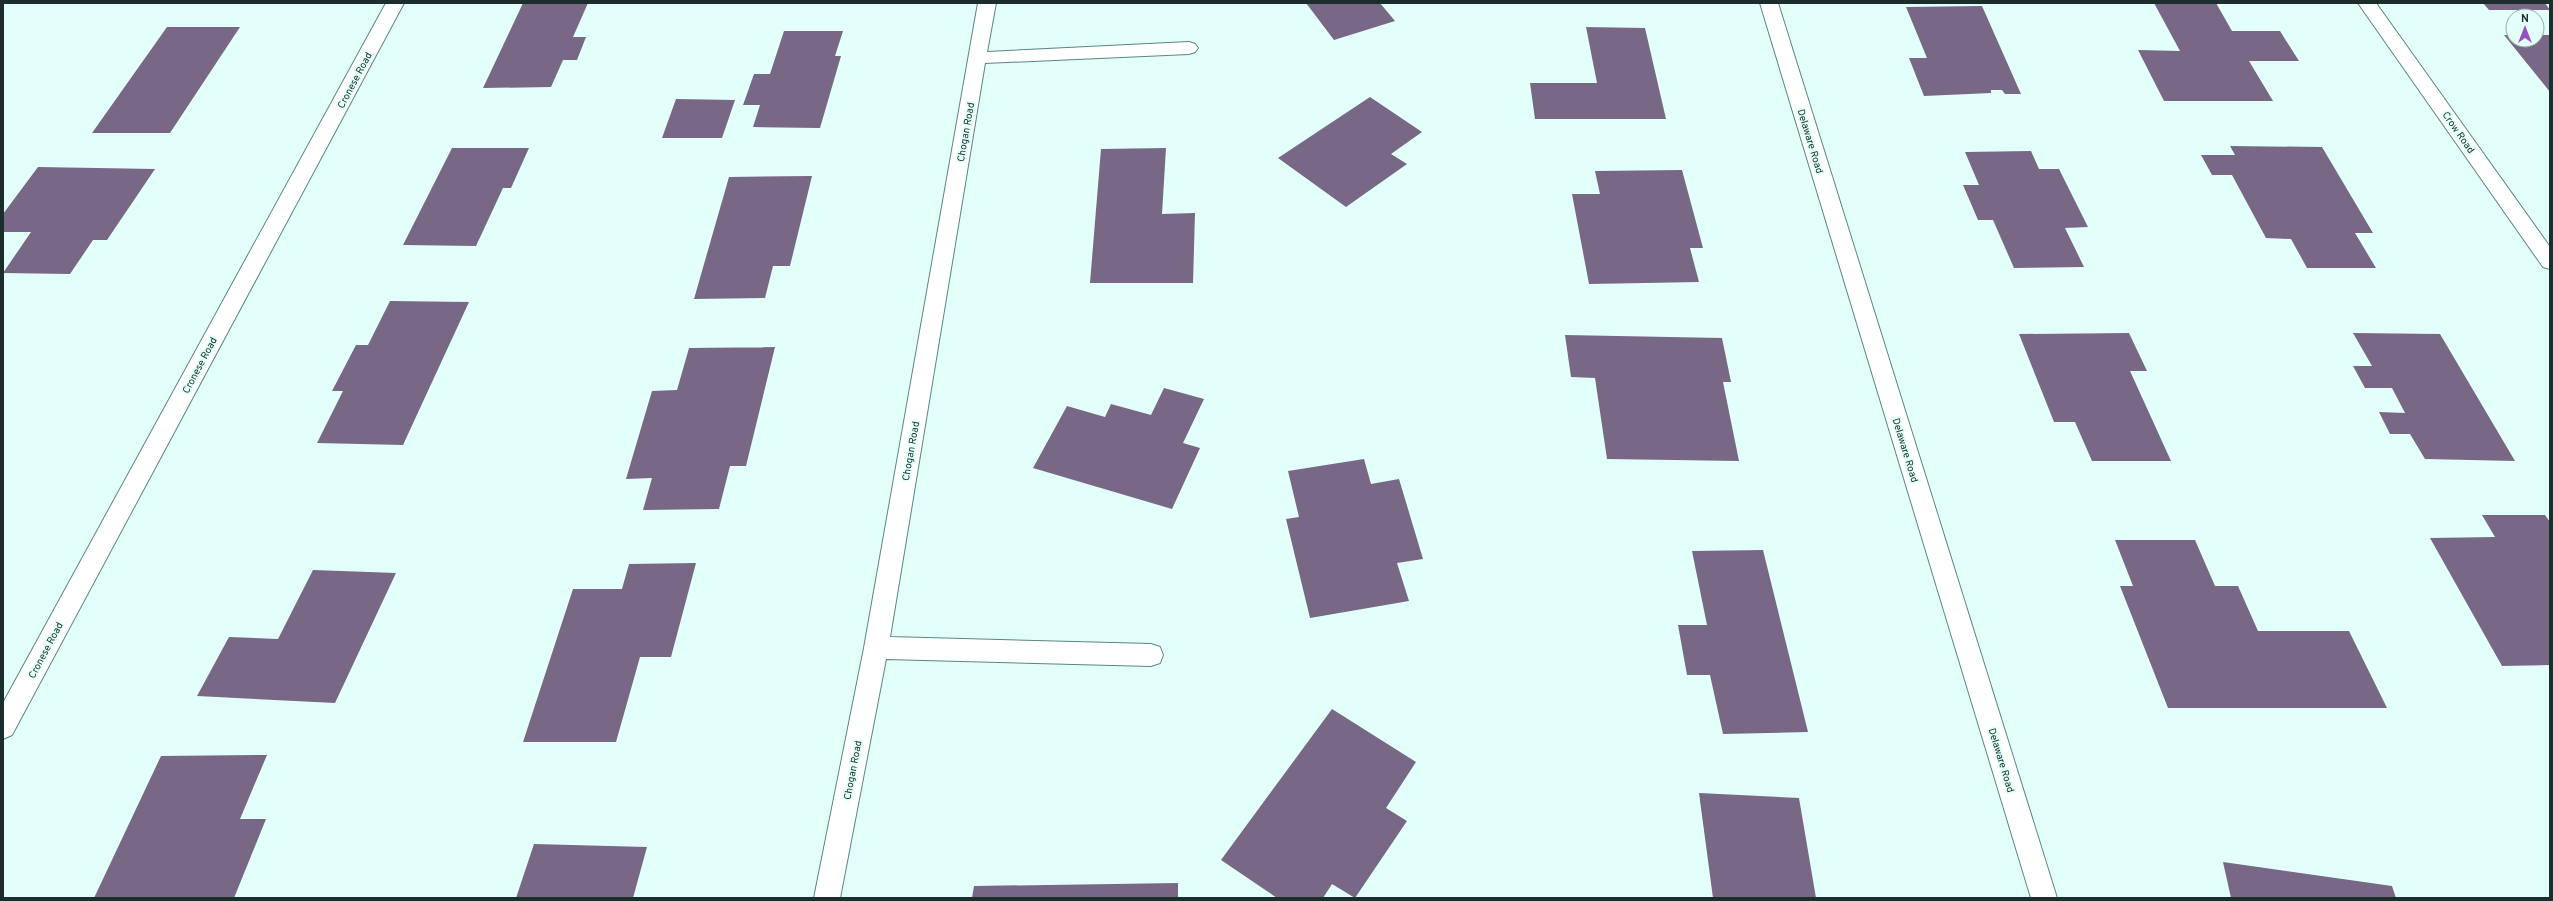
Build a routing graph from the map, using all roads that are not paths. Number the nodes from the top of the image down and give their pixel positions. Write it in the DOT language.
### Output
graph roads {
  1 [pos="396,3"];
  2 [pos="987,3"];
  3 [pos="1768,3"];
  4 [pos="2367,3"];
  5 [pos="1189,48"];
  6 [pos="978,58"];
  7 [pos="2550,262"];
  8 [pos="876,648"];
  9 [pos="1151,655"];
  10 [pos="3,727"];
  11 [pos="827,898"];
  12 [pos="2044,898"];
  1 -- 10 [label="street, Cronese Road"];
  2 -- 6 [label="street, Chogan Road"];
  3 -- 12 [label="street, Delaware Road"];
  4 -- 7 [label="street, Crow Road"];
  5 -- 6 [label="street"];
  6 -- 8 [label="street, Chogan Road"];
  8 -- 9 [label="street"];
  8 -- 11 [label="street, Chogan Road"];
}
